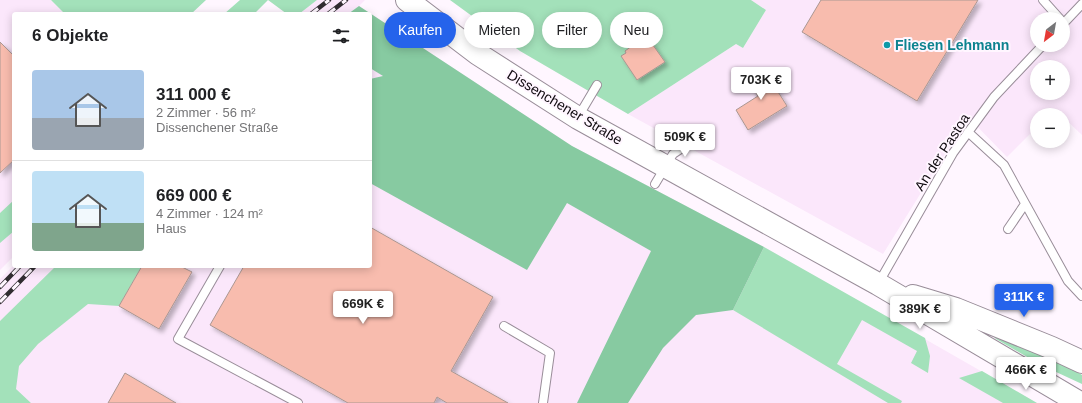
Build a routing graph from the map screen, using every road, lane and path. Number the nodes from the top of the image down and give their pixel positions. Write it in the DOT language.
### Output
graph roads {
  1 [pos="407,0"];
  2 [pos="1043,0"];
  3 [pos="1082,4"];
  4 [pos="1054,12"];
  5 [pos="1070,15"];
  6 [pos="1036,52"];
  7 [pos="597,86"];
  8 [pos="578,118"];
  9 [pos="968,132"];
  10 [pos="688,144"];
  11 [pos="660,175"];
  12 [pos="1025,204"];
  13 [pos="1008,229"];
  14 [pos="219,268"];
  15 [pos="878,284"];
  16 [pos="1082,296"];
  17 [pos="952,318"];
  18 [pos="504,326"];
  19 [pos="1082,362"];
  20 [pos="298,403"];
  21 [pos="543,403"];
  22 [pos="1080,403"];
  1 -- 8 [label="main road, Dissenchener Straße"];
  2 -- 4 [label="lane"];
  3 -- 5 [label="lane"];
  6 -- 9 [label="lane, An der Pastoa"];
  7 -- 8 [label="lane"];
  8 -- 11 [label="main road, Dissenchener Straße"];
  9 -- 12 [label="lane"];
  9 -- 15 [label="lane, An der Pastoa"];
  10 -- 11 [label="lane"];
  11 -- 15 [label="main road, Dissenchener Straße"];
  12 -- 13 [label="lane"];
  12 -- 16 [label="lane"];
  14 -- 20 [label="lane"];
  15 -- 17 [label="main road, Dissenchener Straße"];
  17 -- 19 [label="main road, Dissenchener Straße"];
  17 -- 22 [label="main road, Dissenchener Straße"];
  18 -- 21 [label="lane"];
}
